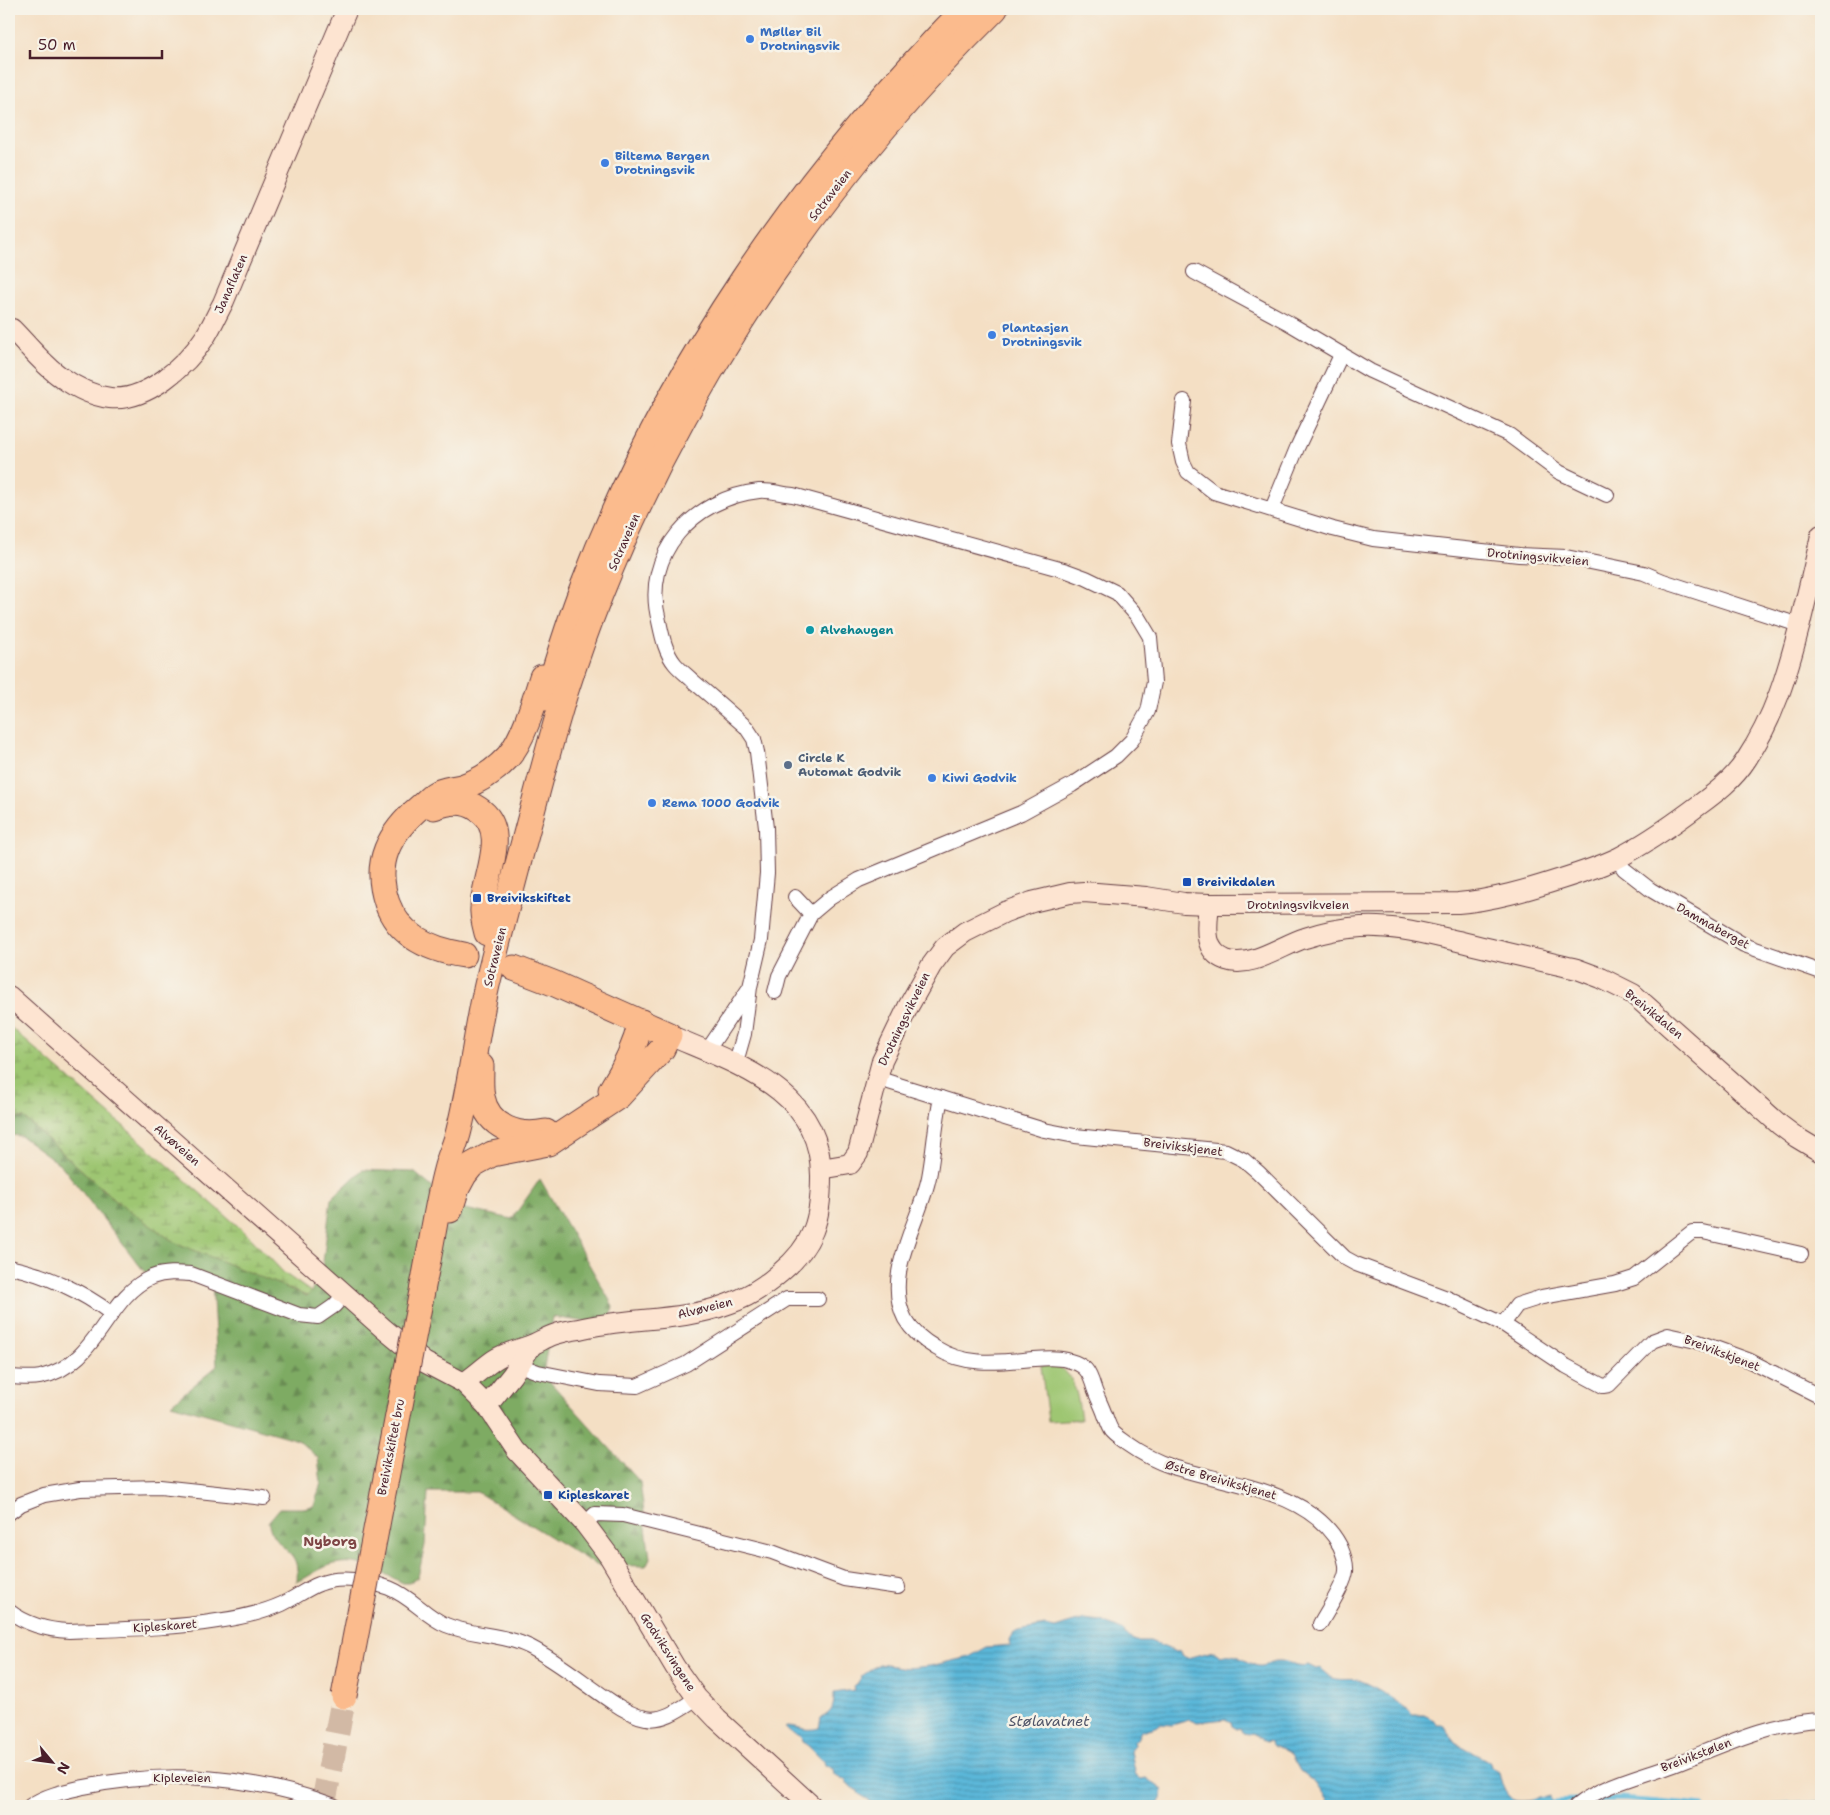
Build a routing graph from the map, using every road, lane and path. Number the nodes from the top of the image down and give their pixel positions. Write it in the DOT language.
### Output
graph roads {
  1 [pos="347,9"];
  2 [pos="965,9"];
  3 [pos="995,9"];
  4 [pos="1194,272"];
  5 [pos="12,329"];
  6 [pos="1341,355"];
  7 [pos="1184,401"];
  8 [pos="1607,495"];
  9 [pos="1272,509"];
  10 [pos="1821,535"];
  11 [pos="1819,556"];
  12 [pos="1799,625"];
  13 [pos="558,660"];
  14 [pos="410,815"];
  15 [pos="1617,859"];
  16 [pos="795,897"];
  17 [pos="1209,904"];
  18 [pos="811,914"];
  19 [pos="487,933"];
  20 [pos="464,955"];
  21 [pos="504,963"];
  22 [pos="1821,972"];
  23 [pos="750,987"];
  24 [pos="775,992"];
  25 [pos="9,996"];
  26 [pos="641,1022"];
  27 [pos="669,1035"];
  28 [pos="707,1051"];
  29 [pos="734,1064"];
  30 [pos="876,1078"];
  31 [pos="941,1098"];
  32 [pos="598,1109"];
  33 [pos="572,1126"];
  34 [pos="1821,1152"];
  35 [pos="821,1169"];
  36 [pos="446,1170"];
  37 [pos="446,1200"];
  38 [pos="1801,1254"];
  39 [pos="9,1267"];
  40 [pos="345,1294"];
  41 [pos="818,1299"];
  42 [pos="112,1314"];
  43 [pos="1503,1324"];
  44 [pos="513,1359"];
  45 [pos="9,1376"];
  46 [pos="464,1383"];
  47 [pos="1821,1397"];
  48 [pos="487,1406"];
  49 [pos="264,1498"];
  50 [pos="9,1513"];
  51 [pos="585,1524"];
  52 [pos="898,1587"];
  53 [pos="9,1610"];
  54 [pos="1320,1624"];
  55 [pos="344,1696"];
  56 [pos="697,1698"];
  57 [pos="1821,1720"];
  58 [pos="30,1806"];
  59 [pos="335,1806"];
  60 [pos="812,1806"];
  61 [pos="1576,1806"];
  1 -- 5 [label="main road, Janaflaten"];
  2 -- 13 [label="highway, Sotraveien"];
  3 -- 21 [label="highway, Sotraveien"];
  4 -- 6 [label="street"];
  6 -- 8 [label="street"];
  6 -- 9 [label="street"];
  7 -- 9 [label="street, Drotningsvikveien"];
  9 -- 12 [label="street, Drotningsvikveien"];
  10 -- 11 [label="main road, Drotningsvikveien"];
  11 -- 12 [label="main road, Drotningsvikveien"];
  12 -- 15 [label="main road, Drotningsvikveien"];
  13 -- 14 [label="highway"];
  13 -- 19 [label="highway, Sotraveien"];
  14 -- 19 [label="highway"];
  14 -- 20 [label="highway"];
  15 -- 17 [label="main road, Drotningsvikveien"];
  15 -- 22 [label="street, Dammaberget"];
  16 -- 18 [label="street"];
  17 -- 30 [label="main road, Drotningsvikveien"];
  17 -- 34 [label="main road, Breivikdalen"];
  18 -- 23 [label="street"];
  18 -- 24 [label="street"];
  19 -- 36 [label="highway, Sotraveien"];
  21 -- 26 [label="highway"];
  21 -- 33 [label="highway"];
  21 -- 36 [label="highway, Sotraveien"];
  23 -- 28 [label="street"];
  23 -- 29 [label="street"];
  25 -- 40 [label="main road, Alvøveien"];
  26 -- 27 [label="highway"];
  26 -- 32 [label="highway"];
  27 -- 28 [label="main road, Alvøveien"];
  27 -- 32 [label="highway"];
  28 -- 29 [label="main road, Alvøveien"];
  29 -- 35 [label="main road, Alvøveien"];
  30 -- 31 [label="street, Breivikskjenet"];
  30 -- 35 [label="main road, Drotningsvikveien"];
  31 -- 43 [label="street, Breivikskjenet"];
  31 -- 54 [label="street, Østre Breivikskjenet"];
  32 -- 33 [label="highway"];
  33 -- 37 [label="highway"];
  35 -- 44 [label="main road, Alvøveien"];
  36 -- 37 [label="highway, Sotraveien"];
  37 -- 55 [label="highway, Breivikskiftet bru, bridge"];
  38 -- 43 [label="street"];
  39 -- 42 [label="street"];
  40 -- 42 [label="street"];
  40 -- 46 [label="main road, Alvøveien"];
  41 -- 44 [label="street"];
  42 -- 45 [label="street"];
  43 -- 47 [label="street, Breivikskjenet"];
  44 -- 46 [label="main road, Alvøveien"];
  44 -- 48 [label="main road"];
  46 -- 48 [label="main road, Alvøveien"];
  48 -- 51 [label="main road, Godviksvingene"];
  49 -- 50 [label="street"];
  51 -- 52 [label="street"];
  51 -- 56 [label="main road, Godviksvingene"];
  53 -- 56 [label="street, Kipleskaret"];
  56 -- 60 [label="main road, Godviksvingene"];
  57 -- 61 [label="street, Breivikstølen"];
  58 -- 59 [label="street, Kipleveien"];
}
